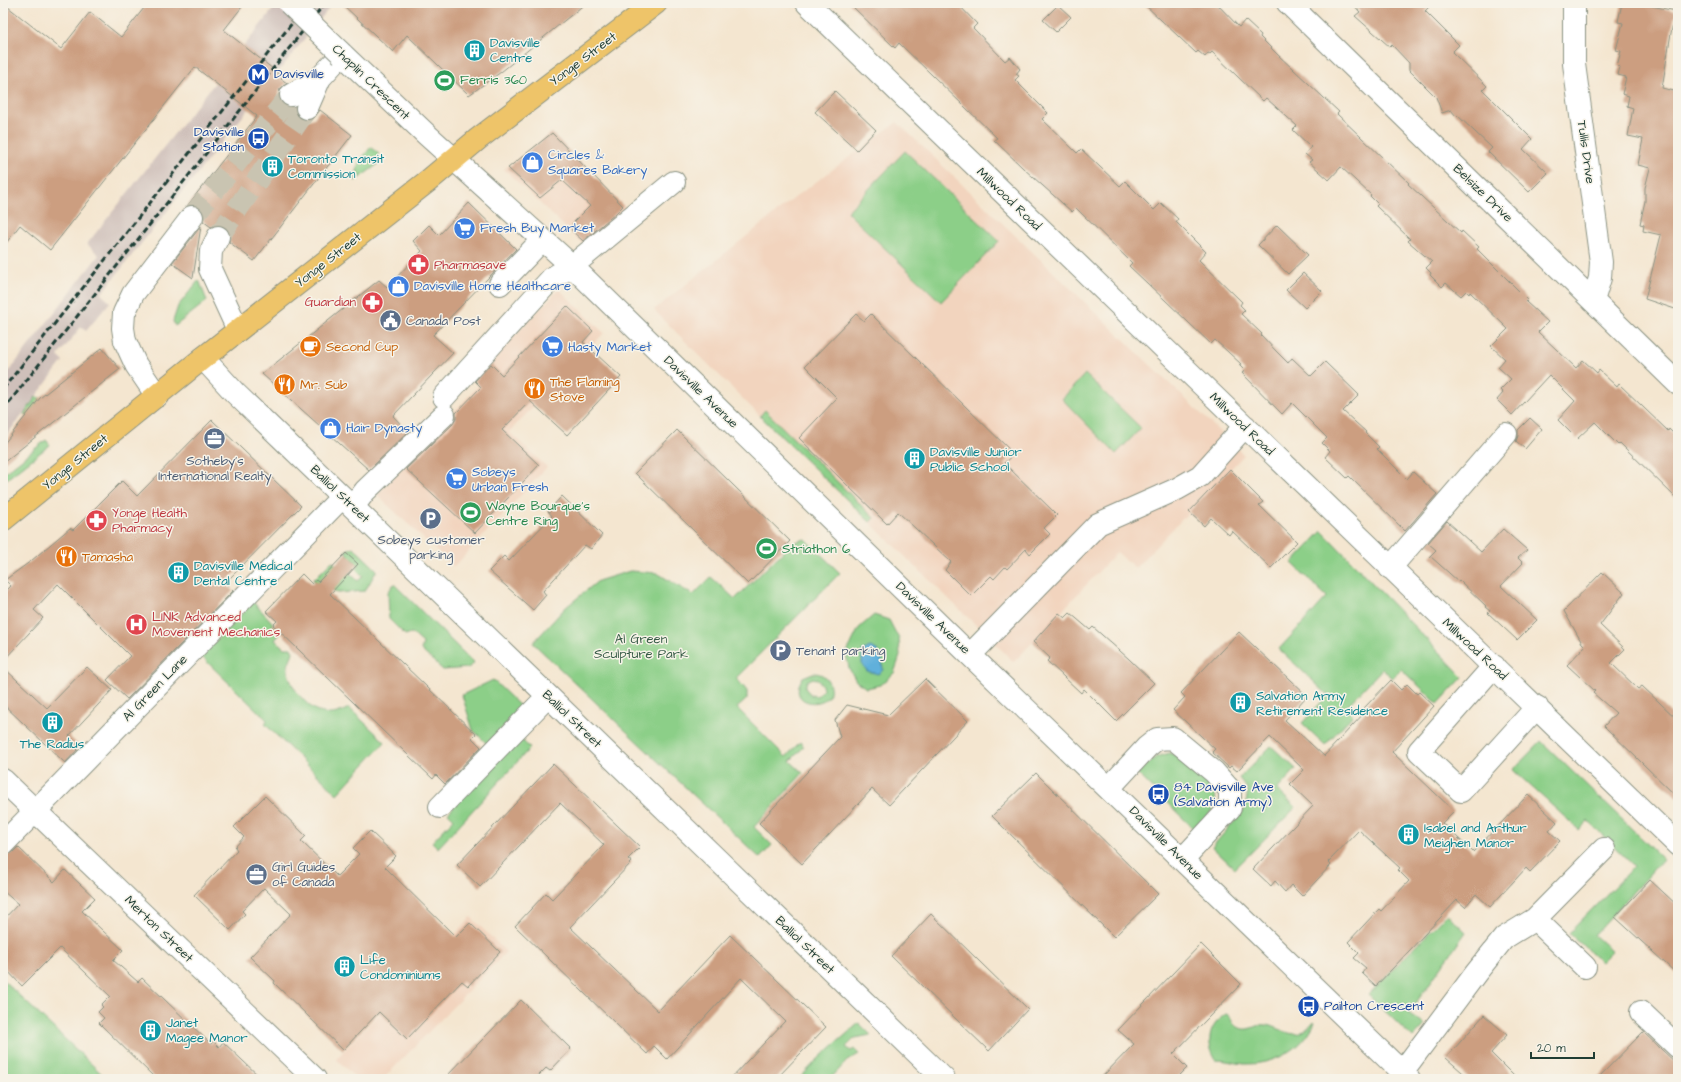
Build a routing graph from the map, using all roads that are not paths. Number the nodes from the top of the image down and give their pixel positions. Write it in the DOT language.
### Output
graph roads {
  1 [pos="289,3"];
  2 [pos="656,3"];
  3 [pos="807,3"];
  4 [pos="1288,3"];
  5 [pos="1574,3"];
  6 [pos="342,54"];
  7 [pos="299,101"];
  8 [pos="454,159"];
  9 [pos="674,182"];
  10 [pos="192,217"];
  11 [pos="218,237"];
  12 [pos="542,240"];
  13 [pos="572,266"];
  14 [pos="500,284"];
  15 [pos="1593,300"];
  16 [pos="238,330"];
  17 [pos="203,358"];
  18 [pos="1678,384"];
  19 [pos="157,396"];
  20 [pos="1245,426"];
  21 [pos="1506,434"];
  22 [pos="343,497"];
  23 [pos="3,520"];
  24 [pos="298,522"];
  25 [pos="1390,568"];
  26 [pos="970,655"];
  27 [pos="1494,666"];
  28 [pos="548,696"];
  29 [pos="1537,707"];
  30 [pos="3,780"];
  31 [pos="1109,788"];
  32 [pos="440,806"];
  33 [pos="35,811"];
  34 [pos="3,844"];
  35 [pos="1678,845"];
  36 [pos="1604,849"];
  37 [pos="1182,860"];
  38 [pos="1535,919"];
  39 [pos="1585,966"];
  40 [pos="1641,1012"];
  41 [pos="1678,1047"];
  42 [pos="1406,1076"];
  43 [pos="315,1079"];
  44 [pos="944,1079"];
  1 -- 6 [label="street, Chaplin Crescent, bridge"];
  2 -- 8 [label="main road, Yonge Street"];
  3 -- 20 [label="street, Millwood Road"];
  4 -- 15 [label="street, Belsize Drive"];
  5 -- 15 [label="street, Tullis Drive"];
  6 -- 7 [label="street"];
  6 -- 8 [label="street, Chaplin Crescent"];
  8 -- 12 [label="street, Davisville Avenue"];
  8 -- 16 [label="main road, Yonge Street"];
  9 -- 13 [label="street"];
  10 -- 19 [label="street"];
  11 -- 16 [label="street"];
  12 -- 13 [label="street, Davisville Avenue"];
  12 -- 14 [label="street"];
  13 -- 22 [label="street"];
  13 -- 26 [label="street, Davisville Avenue"];
  15 -- 18 [label="street, Belsize Drive"];
  16 -- 17 [label="main road, Yonge Street"];
  17 -- 19 [label="main road, Yonge Street"];
  17 -- 22 [label="street, Balliol Street"];
  19 -- 23 [label="main road, Yonge Street"];
  20 -- 25 [label="street, Millwood Road"];
  20 -- 26 [label="street"];
  21 -- 25 [label="street"];
  22 -- 24 [label="street"];
  22 -- 28 [label="street, Balliol Street"];
  22 -- 33 [label="street, Al Green Lane"];
  25 -- 27 [label="street, Millwood Road"];
  26 -- 31 [label="street, Davisville Avenue"];
  27 -- 29 [label="street, Millwood Road"];
  27 -- 29 [label="street"];
  28 -- 32 [label="street"];
  28 -- 44 [label="street, Balliol Street"];
  29 -- 35 [label="street, Millwood Road"];
  30 -- 33 [label="street, Merton Street"];
  31 -- 37 [label="street, Davisville Avenue"];
  31 -- 37 [label="street"];
  33 -- 34 [label="street, Al Green Lane"];
  33 -- 43 [label="street, Merton Street"];
  36 -- 38 [label="street"];
  37 -- 42 [label="street, Davisville Avenue"];
  38 -- 39 [label="street"];
  38 -- 42 [label="street"];
  40 -- 41 [label="street"];
}
